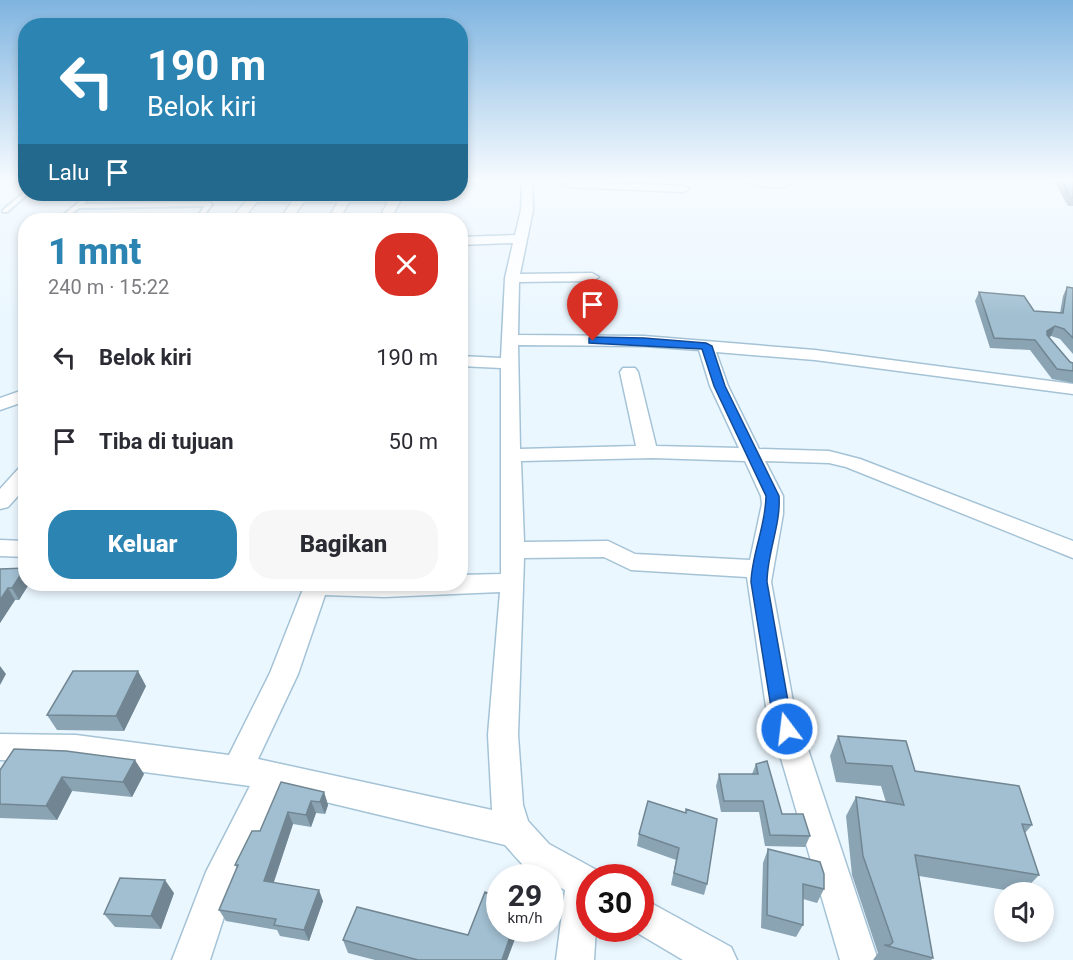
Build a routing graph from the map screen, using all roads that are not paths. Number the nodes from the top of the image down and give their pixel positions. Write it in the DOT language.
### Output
graph roads {
  1 [pos="523,226"];
  2 [pos="519,239"];
  3 [pos="468,241"];
  4 [pos="592,277"];
  5 [pos="512,278"];
  6 [pos="706,346"];
  7 [pos="510,351"];
  8 [pos="468,360"];
  9 [pos="629,372"];
  10 [pos="1073,389"];
  11 [pos="18,396"];
  12 [pos="0,404"];
  13 [pos="647,452"];
  14 [pos="509,455"];
  15 [pos="753,456"];
  16 [pos="18,482"];
  17 [pos="18,499"];
  18 [pos="1,500"];
  19 [pos="0,548"];
  20 [pos="18,549"];
  21 [pos="513,550"];
  22 [pos="1073,550"];
  23 [pos="759,569"];
  24 [pos="513,582"];
  25 [pos="468,584"];
  26 [pos="314,591"];
  27 [pos="0,747"];
  28 [pos="237,770"];
  29 [pos="272,775"];
  30 [pos="515,831"];
  31 [pos="576,878"];
  32 [pos="654,923"];
  33 [pos="578,942"];
  34 [pos="191,960"];
  35 [pos="575,960"];
  36 [pos="718,960"];
  37 [pos="859,960"];
  1 -- 2 [label="street"];
  2 -- 3 [label="street"];
  2 -- 5 [label="street"];
  4 -- 5 [label="street"];
  5 -- 7 [label="street"];
  6 -- 7 [label="street"];
  6 -- 10 [label="street"];
  6 -- 15 [label="street"];
  7 -- 8 [label="street"];
  7 -- 14 [label="street"];
  9 -- 13 [label="street"];
  11 -- 12 [label="street"];
  13 -- 14 [label="street"];
  13 -- 15 [label="street"];
  14 -- 21 [label="street"];
  15 -- 22 [label="street"];
  15 -- 23 [label="street"];
  16 -- 18 [label="street"];
  17 -- 18 [label="street"];
  19 -- 20 [label="street"];
  21 -- 23 [label="street"];
  21 -- 24 [label="street"];
  23 -- 37 [label="street"];
  24 -- 25 [label="street"];
  24 -- 30 [label="street"];
  26 -- 28 [label="street"];
  27 -- 28 [label="street"];
  28 -- 29 [label="street"];
  29 -- 30 [label="street"];
  29 -- 34 [label="street"];
  30 -- 31 [label="street"];
  32 -- 36 [label="street"];
  33 -- 35 [label="street"];
}
